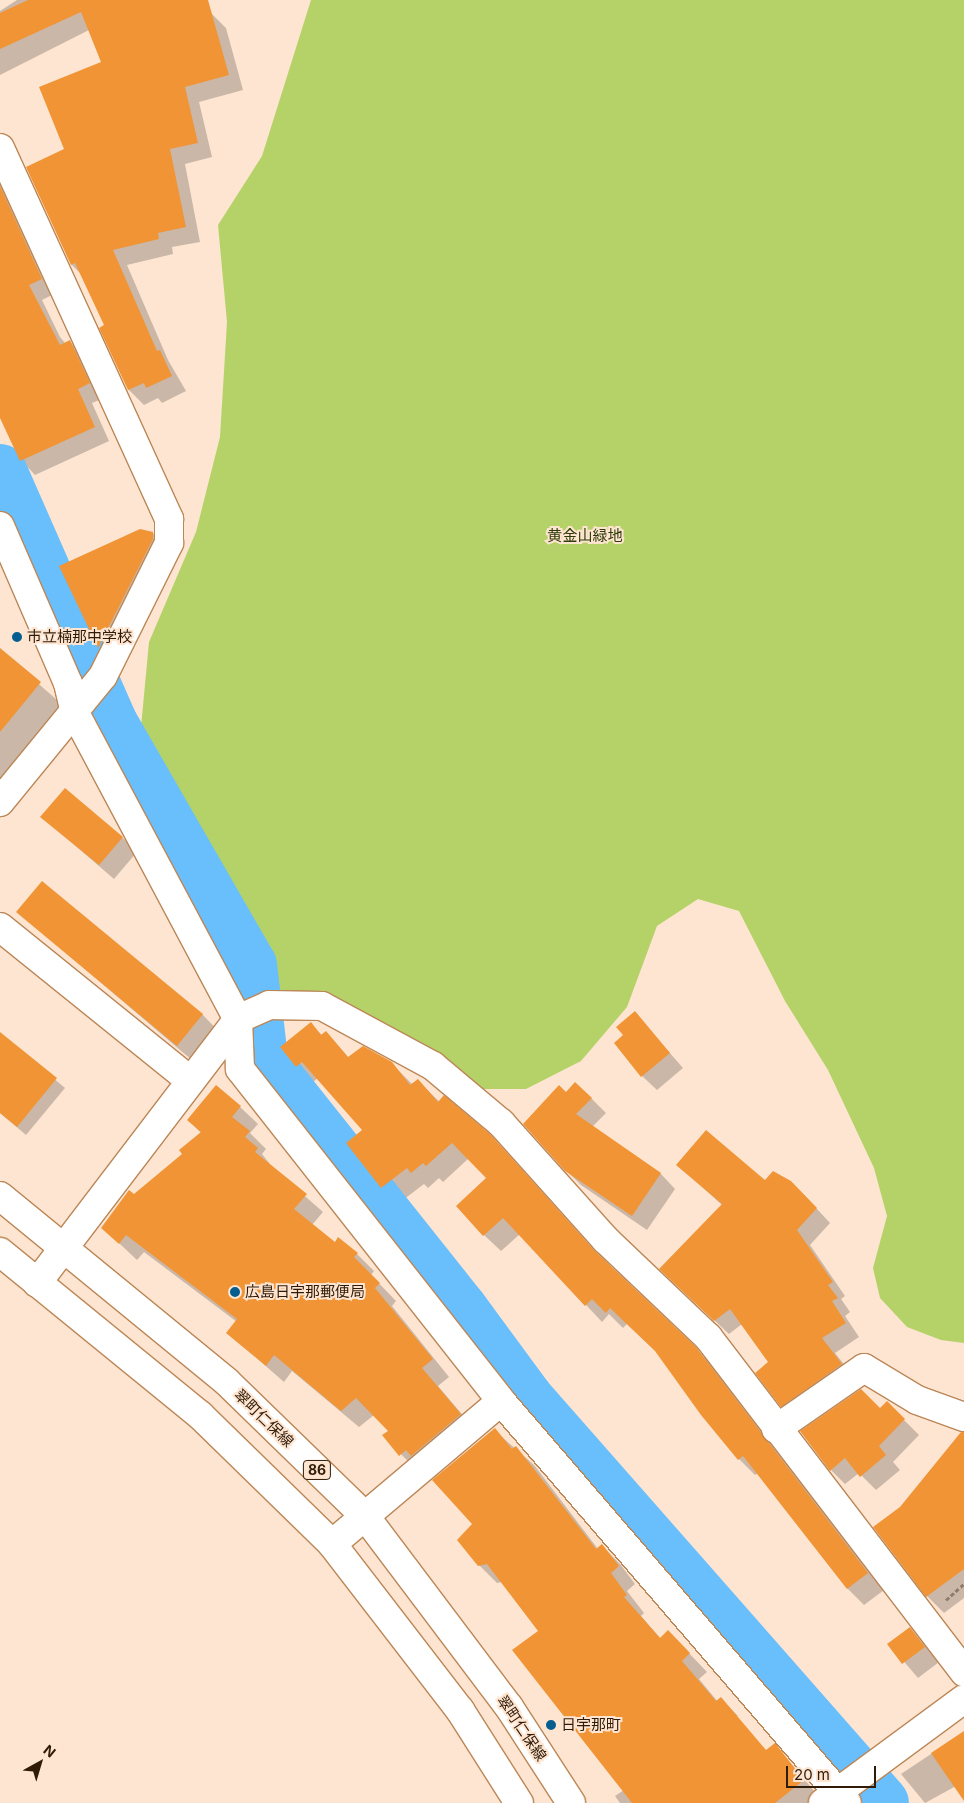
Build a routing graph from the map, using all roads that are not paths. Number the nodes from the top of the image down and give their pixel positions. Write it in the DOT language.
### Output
graph roads {
  1 [pos="0,148"];
  2 [pos="0,526"];
  3 [pos="80,706"];
  4 [pos="0,802"];
  5 [pos="0,927"];
  6 [pos="239,1018"];
  7 [pos="191,1081"];
  8 [pos="0,1196"];
  9 [pos="65,1249"];
  10 [pos="0,1252"];
  11 [pos="37,1283"];
  12 [pos="501,1401"];
  13 [pos="964,1417"];
  14 [pos="776,1429"];
  15 [pos="365,1516"];
  16 [pos="332,1544"];
  17 [pos="964,1672"];
  18 [pos="964,1699"];
  19 [pos="845,1790"];
  20 [pos="519,1803"];
  21 [pos="571,1803"];
  1 -- 3 [label="street"];
  2 -- 3 [label="street"];
  3 -- 4 [label="street"];
  3 -- 6 [label="street"];
  5 -- 7 [label="street"];
  6 -- 7 [label="street"];
  6 -- 12 [label="street"];
  6 -- 14 [label="street"];
  7 -- 9 [label="street"];
  8 -- 9 [label="street, 翠町仁保線 / 86"];
  9 -- 11 [label="street"];
  9 -- 15 [label="street, 翠町仁保線 / 86"];
  10 -- 11 [label="street"];
  11 -- 16 [label="street"];
  12 -- 15 [label="street"];
  12 -- 19 [label="street"];
  13 -- 14 [label="street"];
  14 -- 17 [label="street"];
  15 -- 16 [label="street"];
  15 -- 21 [label="street, 翠町仁保線 / 86"];
  16 -- 20 [label="street"];
  18 -- 19 [label="street"];
}
